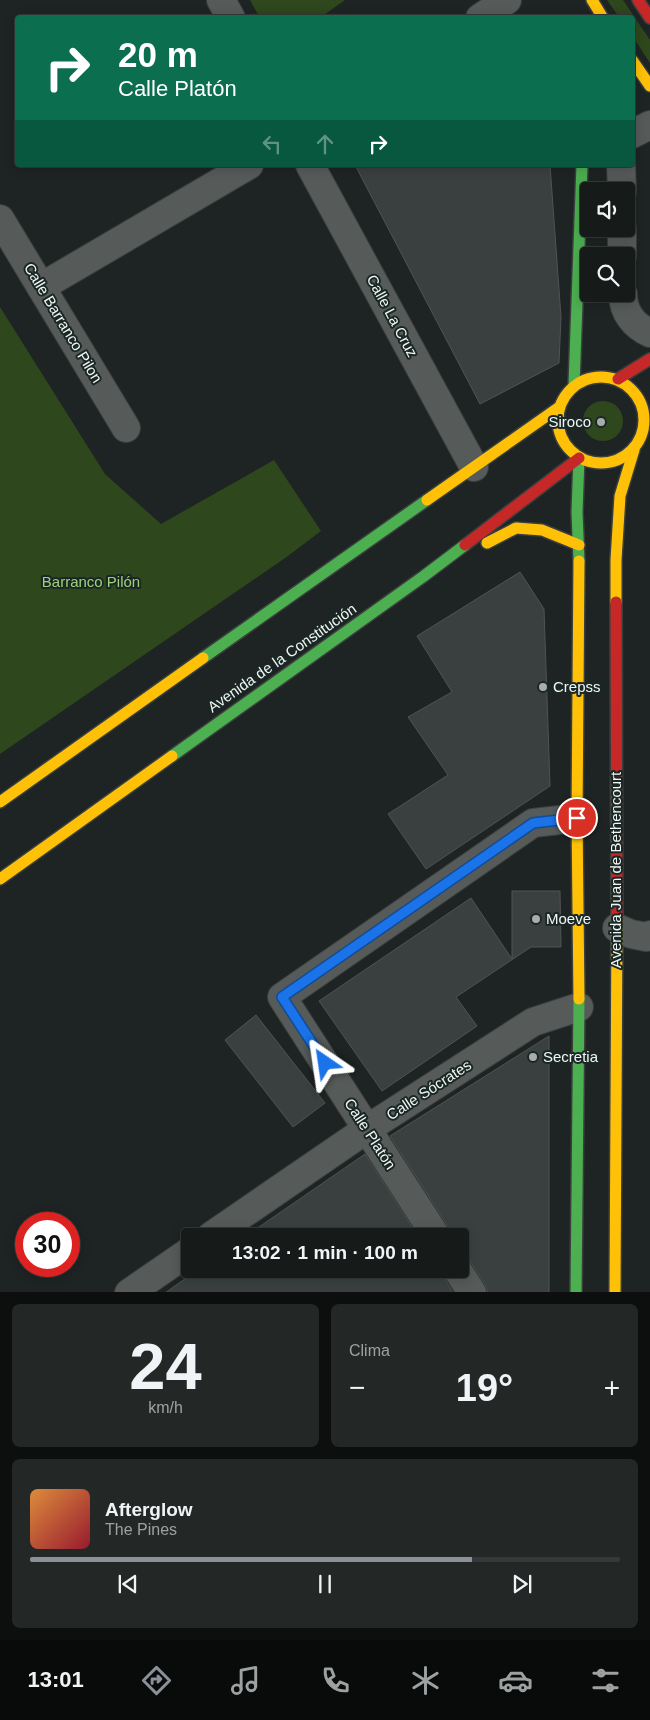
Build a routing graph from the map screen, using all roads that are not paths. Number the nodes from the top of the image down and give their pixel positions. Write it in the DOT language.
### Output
graph roads {
  1 [pos="221,0"];
  2 [pos="507,0"];
  3 [pos="588,0"];
  4 [pos="592,0"];
  5 [pos="638,0"];
  6 [pos="228,15"];
  7 [pos="484,15"];
  8 [pos="587,15"];
  9 [pos="602,15"];
  10 [pos="650,18"];
  11 [pos="635,64"];
  12 [pos="650,86"];
  13 [pos="650,125"];
  14 [pos="635,132"];
  15 [pos="246,167"];
  16 [pos="311,167"];
  17 [pos="582,167"];
  18 [pos="621,167"];
  19 [pos="622,182"];
  20 [pos="0,219"];
  21 [pos="41,287"];
  22 [pos="625,302"];
  23 [pos="650,333"];
  24 [pos="650,358"];
  25 [pos="618,379"];
  26 [pos="574,385"];
  27 [pos="558,408"];
  28 [pos="126,428"];
  29 [pos="650,431"];
  30 [pos="641,439"];
  31 [pos="634,450"];
  32 [pos="579,458"];
  33 [pos="474,468"];
  34 [pos="578,545"];
  35 [pos="424,576"];
  36 [pos="0,802"];
  37 [pos="577,818"];
  38 [pos="0,879"];
  39 [pos="617,928"];
  40 [pos="650,935"];
  41 [pos="579,1008"];
  42 [pos="367,1129"];
  43 [pos="223,1228"];
  44 [pos="431,1228"];
  45 [pos="181,1257"];
  46 [pos="463,1278"];
  47 [pos="129,1292"];
  48 [pos="472,1292"];
  49 [pos="576,1292"];
  50 [pos="615,1292"];
  1 -- 6 [label="street"];
  2 -- 7 [label="street"];
  3 -- 8 [label="main road"];
  4 -- 9 [label="main road"];
  5 -- 10 [label="main road"];
  11 -- 12 [label="main road"];
  13 -- 14 [label="street"];
  15 -- 21 [label="street"];
  16 -- 33 [label="street, Calle La Cruz"];
  17 -- 26 [label="main road"];
  18 -- 19 [label="street"];
  20 -- 21 [label="street, Calle Barranco Pilon"];
  21 -- 28 [label="street, Calle Barranco Pilon"];
  22 -- 23 [label="street"];
  24 -- 25 [label="main road"];
  25 -- 26 [label="main road"];
  25 -- 30 [label="main road"];
  26 -- 27 [label="main road"];
  27 -- 32 [label="main road"];
  27 -- 33 [label="main road"];
  29 -- 30 [label="main road"];
  30 -- 31 [label="main road"];
  31 -- 32 [label="main road"];
  31 -- 39 [label="main road, Avenida Juan de Bethencourt"];
  32 -- 34 [label="main road"];
  32 -- 35 [label="main road, Avenida de la Constitución"];
  33 -- 36 [label="main road"];
  34 -- 35 [label="main road"];
  34 -- 37 [label="main road"];
  35 -- 38 [label="main road, Avenida de la Constitución"];
  37 -- 41 [label="main road"];
  37 -- 42 [label="street, Calle Platón"];
  39 -- 40 [label="street"];
  39 -- 50 [label="main road, Avenida Juan de Bethencourt"];
  41 -- 42 [label="street, Calle Sócrates"];
  41 -- 49 [label="main road"];
  42 -- 43 [label="street, Calle Sócrates"];
  42 -- 44 [label="street, Calle Platón"];
  45 -- 47 [label="street"];
  46 -- 48 [label="street"];
}
